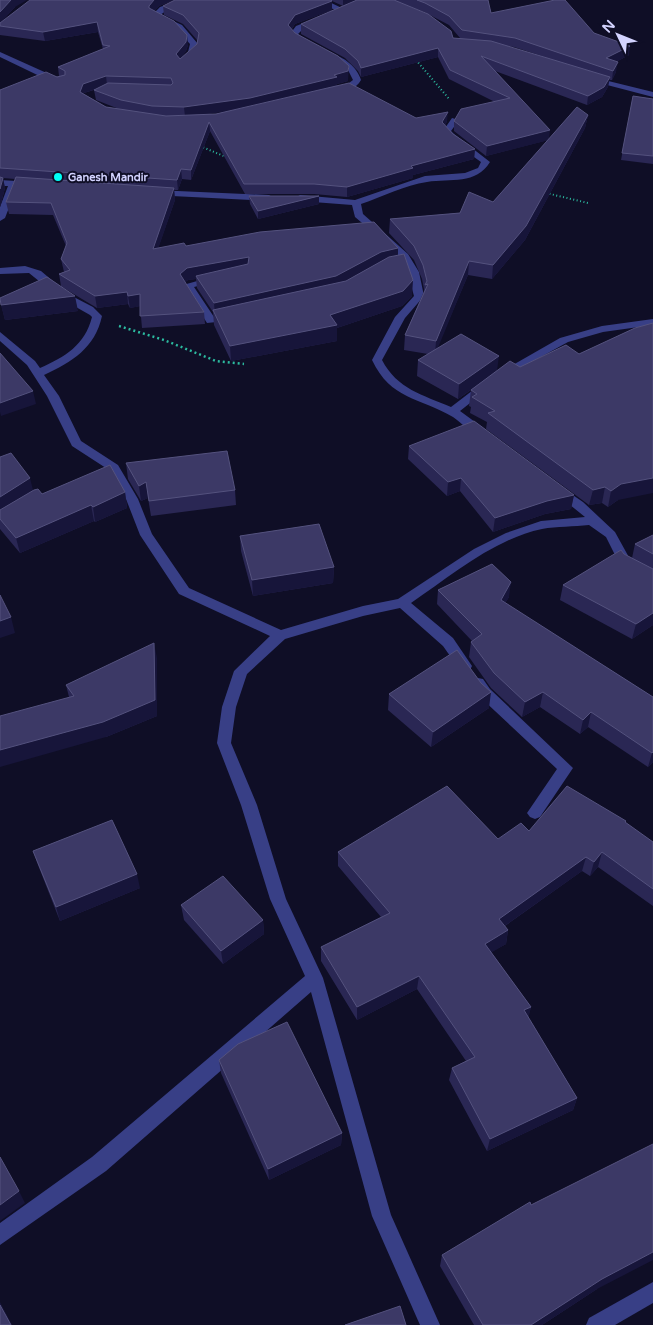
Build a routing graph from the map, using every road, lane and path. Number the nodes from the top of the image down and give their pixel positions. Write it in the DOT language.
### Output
graph roads {
  1 [pos="187,0"];
  2 [pos="319,0"];
  3 [pos="316,48"];
  4 [pos="325,53"];
  5 [pos="0,54"];
  6 [pos="410,54"];
  7 [pos="182,65"];
  8 [pos="583,75"];
  9 [pos="62,83"];
  10 [pos="330,93"];
  11 [pos="653,94"];
  12 [pos="455,120"];
  13 [pos="193,142"];
  14 [pos="231,160"];
  15 [pos="0,183"];
  16 [pos="14,184"];
  17 [pos="42,186"];
  18 [pos="538,191"];
  19 [pos="148,193"];
  20 [pos="356,203"];
  21 [pos="588,203"];
  22 [pos="0,218"];
  23 [pos="0,272"];
  24 [pos="225,276"];
  25 [pos="238,316"];
  26 [pos="97,320"];
  27 [pos="653,322"];
  28 [pos="0,335"];
  29 [pos="244,364"];
  30 [pos="38,374"];
  31 [pos="452,412"];
  32 [pos="488,437"];
  33 [pos="114,468"];
  34 [pos="96,475"];
  35 [pos="552,484"];
  36 [pos="611,535"];
  37 [pos="653,579"];
  38 [pos="402,604"];
  39 [pos="280,635"];
  40 [pos="535,813"];
  41 [pos="315,978"];
  42 [pos="0,1235"];
  43 [pos="653,1292"];
  44 [pos="430,1325"];
  45 [pos="596,1325"];
  1 -- 7 [label="street"];
  2 -- 3 [label="street"];
  4 -- 10 [label="street"];
  5 -- 9 [label="street"];
  6 -- 12 [label="path"];
  8 -- 11 [label="street"];
  12 -- 20 [label="street"];
  13 -- 14 [label="path"];
  15 -- 16 [label="street"];
  16 -- 17 [label="street"];
  16 -- 22 [label="street"];
  18 -- 21 [label="path"];
  19 -- 20 [label="street"];
  20 -- 31 [label="street"];
  23 -- 26 [label="street"];
  24 -- 25 [label="street"];
  26 -- 29 [label="path"];
  26 -- 30 [label="street"];
  27 -- 31 [label="street"];
  28 -- 30 [label="street"];
  30 -- 33 [label="street"];
  31 -- 32 [label="street"];
  33 -- 34 [label="street"];
  33 -- 39 [label="street"];
  35 -- 36 [label="street"];
  36 -- 37 [label="street"];
  36 -- 38 [label="street"];
  38 -- 39 [label="street"];
  38 -- 40 [label="street"];
  39 -- 41 [label="street"];
  41 -- 42 [label="street"];
  41 -- 44 [label="street"];
  43 -- 45 [label="street"];
}
